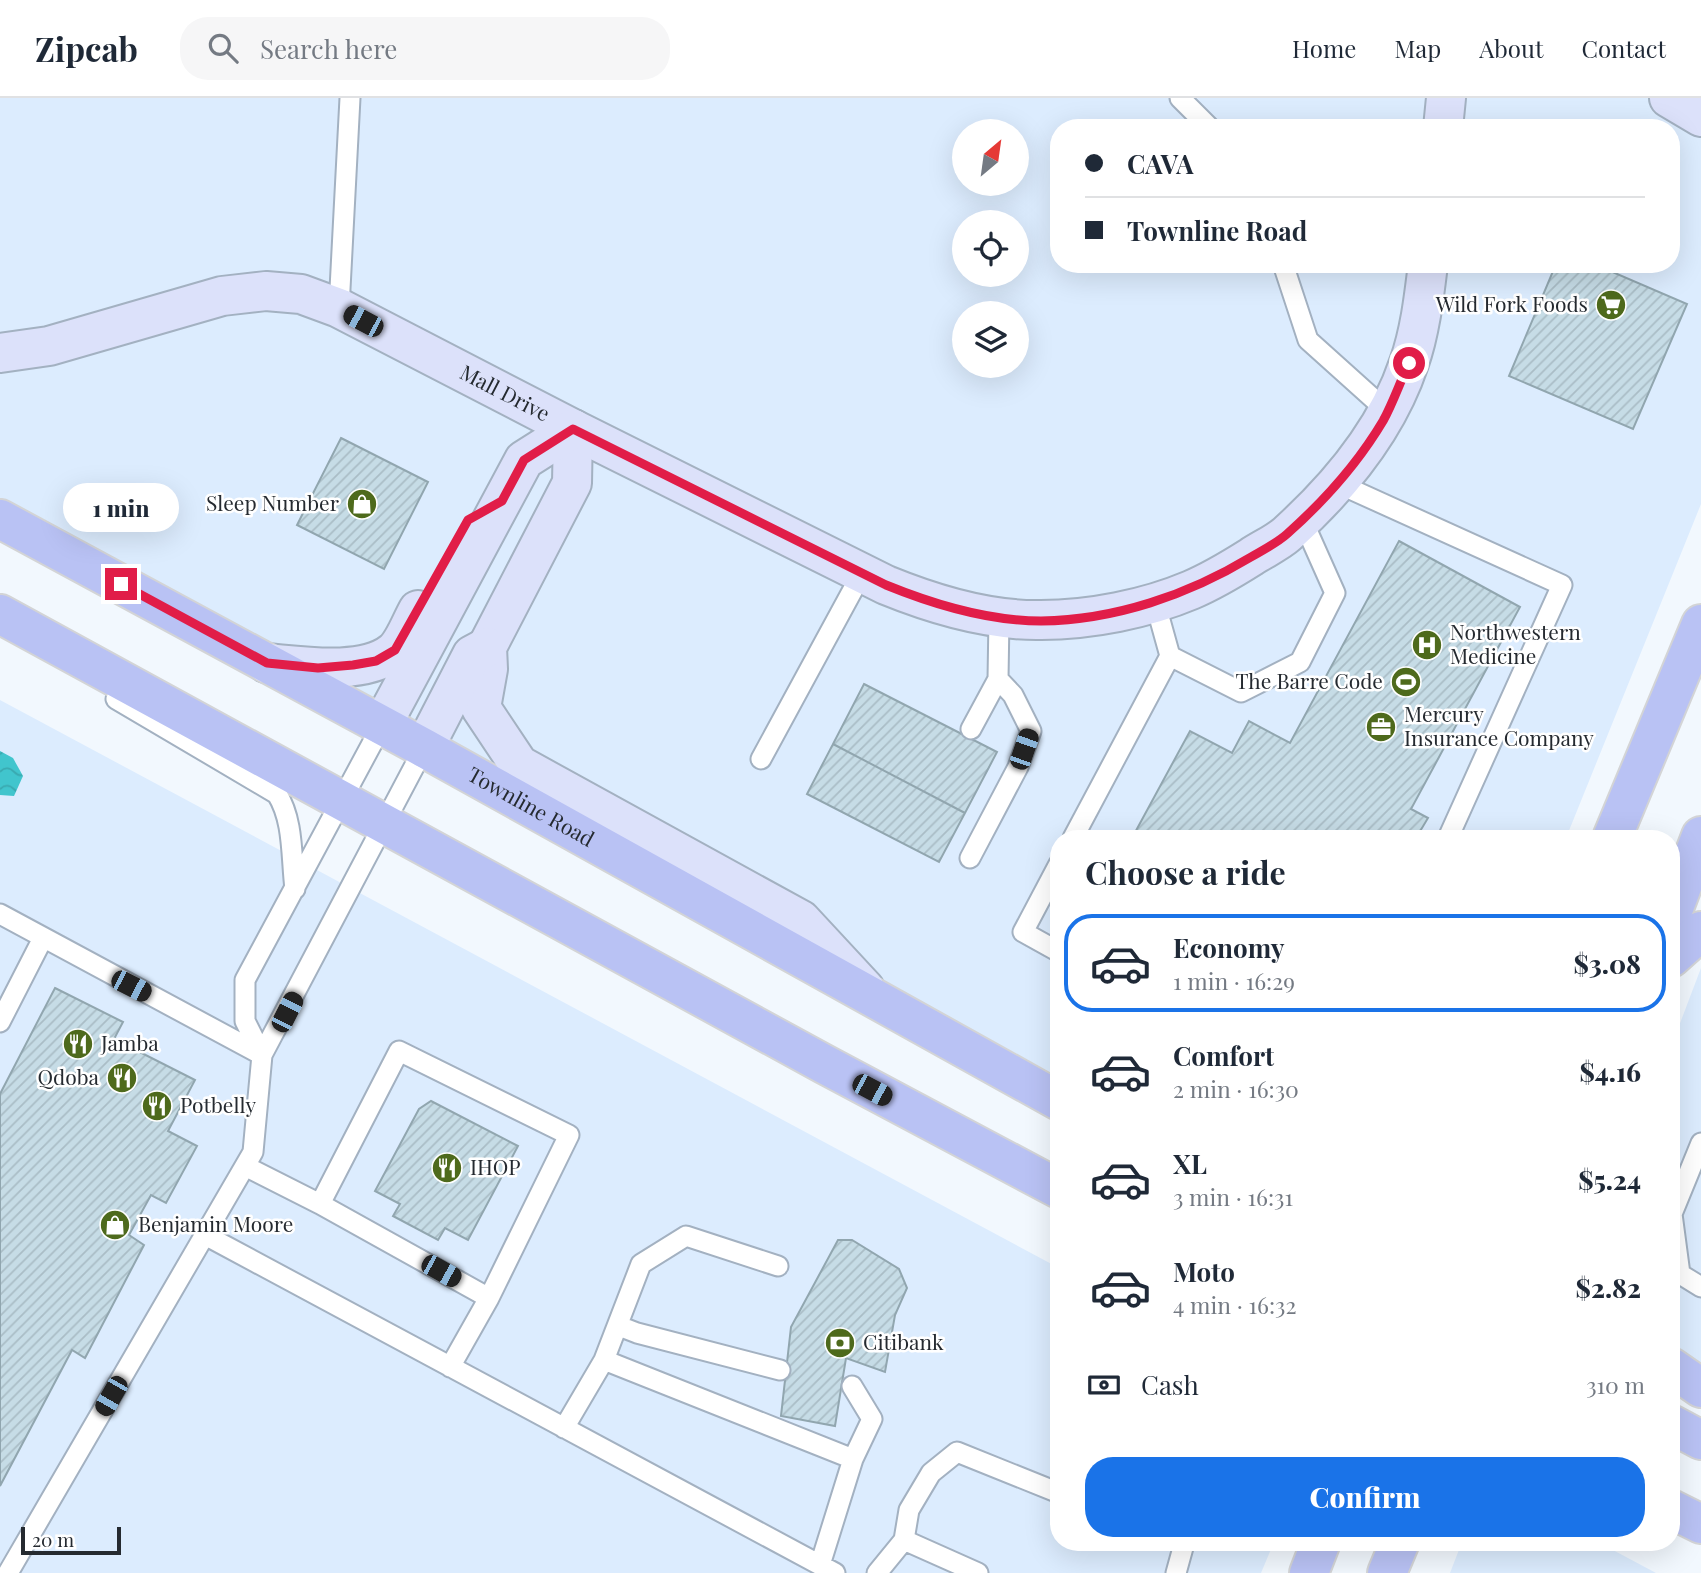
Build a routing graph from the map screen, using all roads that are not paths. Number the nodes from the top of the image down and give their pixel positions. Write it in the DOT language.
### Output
graph roads {
  1 [pos="350,98"];
  2 [pos="1180,98"];
  3 [pos="1669,98"];
  4 [pos="1701,117"];
  5 [pos="1201,119"];
  6 [pos="1286,273"];
  7 [pos="1427,273"];
  8 [pos="339,308"];
  9 [pos="0,354"];
  10 [pos="1387,411"];
  11 [pos="573,429"];
  12 [pos="1337,483"];
  13 [pos="502,501"];
  14 [pos="0,519"];
  15 [pos="1302,519"];
  16 [pos="862,573"];
  17 [pos="1155,602"];
  18 [pos="0,614"];
  19 [pos="999,618"];
  20 [pos="1701,624"];
  21 [pos="0,631"];
  22 [pos="487,647"];
  23 [pos="1170,656"];
  24 [pos="267,663"];
  25 [pos="998,678"];
  26 [pos="382,725"];
  27 [pos="971,729"];
  28 [pos="424,748"];
  29 [pos="761,759"];
  30 [pos="342,799"];
  31 [pos="384,822"];
  32 [pos="1077,830"];
  33 [pos="1452,830"];
  34 [pos="1613,830"];
  35 [pos="1701,836"];
  36 [pos="970,858"];
  37 [pos="1050,881"];
  38 [pos="295,889"];
  39 [pos="1680,892"];
  40 [pos="0,914"];
  41 [pos="1701,931"];
  42 [pos="43,938"];
  43 [pos="1050,947"];
  44 [pos="1680,950"];
  45 [pos="873,998"];
  46 [pos="0,1022"];
  47 [pos="262,1055"];
  48 [pos="1050,1096"];
  49 [pos="1701,1143"];
  50 [pos="245,1166"];
  51 [pos="1050,1184"];
  52 [pos="1680,1194"];
  53 [pos="320,1204"];
  54 [pos="205,1236"];
  55 [pos="778,1266"];
  56 [pos="1680,1274"];
  57 [pos="1701,1287"];
  58 [pos="489,1298"];
  59 [pos="619,1326"];
  60 [pos="604,1360"];
  61 [pos="450,1367"];
  62 [pos="780,1370"];
  63 [pos="1680,1373"];
  64 [pos="852,1386"];
  65 [pos="1701,1388"];
  66 [pos="564,1428"];
  67 [pos="1680,1429"];
  68 [pos="1701,1440"];
  69 [pos="853,1459"];
  70 [pos="1050,1489"];
  71 [pos="1680,1514"];
  72 [pos="1701,1524"];
  73 [pos="904,1540"];
  74 [pos="1182,1551"];
  75 [pos="1318,1551"];
  76 [pos="1396,1551"];
  77 [pos="827,1569"];
  78 [pos="8,1573"];
  79 [pos="877,1573"];
  80 [pos="978,1573"];
  81 [pos="1176,1573"];
  82 [pos="1309,1573"];
  83 [pos="1387,1573"];
  1 -- 8 [label="lane"];
  2 -- 5 [label="lane"];
  3 -- 4 [label="street"];
  6 -- 10 [label="lane"];
  7 -- 10 [label="street, Mall Drive"];
  8 -- 9 [label="street, Mall Drive"];
  8 -- 11 [label="street, Mall Drive"];
  10 -- 12 [label="street, Mall Drive"];
  11 -- 13 [label="street"];
  11 -- 16 [label="street, Mall Drive"];
  11 -- 22 [label="street"];
  12 -- 15 [label="street, Mall Drive"];
  12 -- 33 [label="lane"];
  13 -- 24 [label="street"];
  13 -- 26 [label="street"];
  14 -- 24 [label="main road, Townline Road"];
  15 -- 17 [label="street, Mall Drive"];
  15 -- 23 [label="lane"];
  16 -- 19 [label="street, Mall Drive"];
  16 -- 29 [label="lane"];
  17 -- 19 [label="street, Mall Drive"];
  17 -- 23 [label="lane"];
  18 -- 30 [label="main road"];
  19 -- 25 [label="lane"];
  20 -- 34 [label="main road"];
  21 -- 38 [label="lane"];
  22 -- 28 [label="street"];
  22 -- 45 [label="street"];
  23 -- 32 [label="lane"];
  24 -- 26 [label="main road, Townline Road"];
  25 -- 27 [label="lane"];
  25 -- 36 [label="lane"];
  26 -- 28 [label="main road, Townline Road"];
  26 -- 30 [label="lane"];
  28 -- 31 [label="lane"];
  28 -- 45 [label="main road, Townline Road"];
  30 -- 31 [label="main road"];
  30 -- 38 [label="lane"];
  31 -- 47 [label="lane"];
  31 -- 51 [label="main road"];
  35 -- 39 [label="main road"];
  37 -- 43 [label="lane"];
  38 -- 47 [label="lane"];
  40 -- 42 [label="lane"];
  41 -- 44 [label="main road"];
  42 -- 46 [label="lane"];
  42 -- 47 [label="lane"];
  45 -- 48 [label="main road, Townline Road"];
  47 -- 50 [label="lane"];
  49 -- 52 [label="lane"];
  50 -- 53 [label="lane"];
  50 -- 54 [label="lane"];
  53 -- 58 [label="lane"];
  53 -- 58 [label="lane"];
  54 -- 61 [label="lane"];
  54 -- 78 [label="lane"];
  55 -- 59 [label="lane"];
  56 -- 57 [label="lane"];
  58 -- 61 [label="lane"];
  59 -- 60 [label="lane"];
  59 -- 62 [label="lane"];
  60 -- 66 [label="lane"];
  60 -- 69 [label="lane"];
  61 -- 66 [label="lane"];
  63 -- 65 [label="main road"];
  64 -- 69 [label="lane"];
  66 -- 77 [label="lane"];
  67 -- 68 [label="main road"];
  69 -- 77 [label="lane"];
  70 -- 73 [label="lane"];
  71 -- 72 [label="main road"];
  73 -- 79 [label="lane"];
  73 -- 80 [label="lane"];
  74 -- 81 [label="lane"];
  75 -- 82 [label="main road"];
  76 -- 83 [label="main road"];
}
